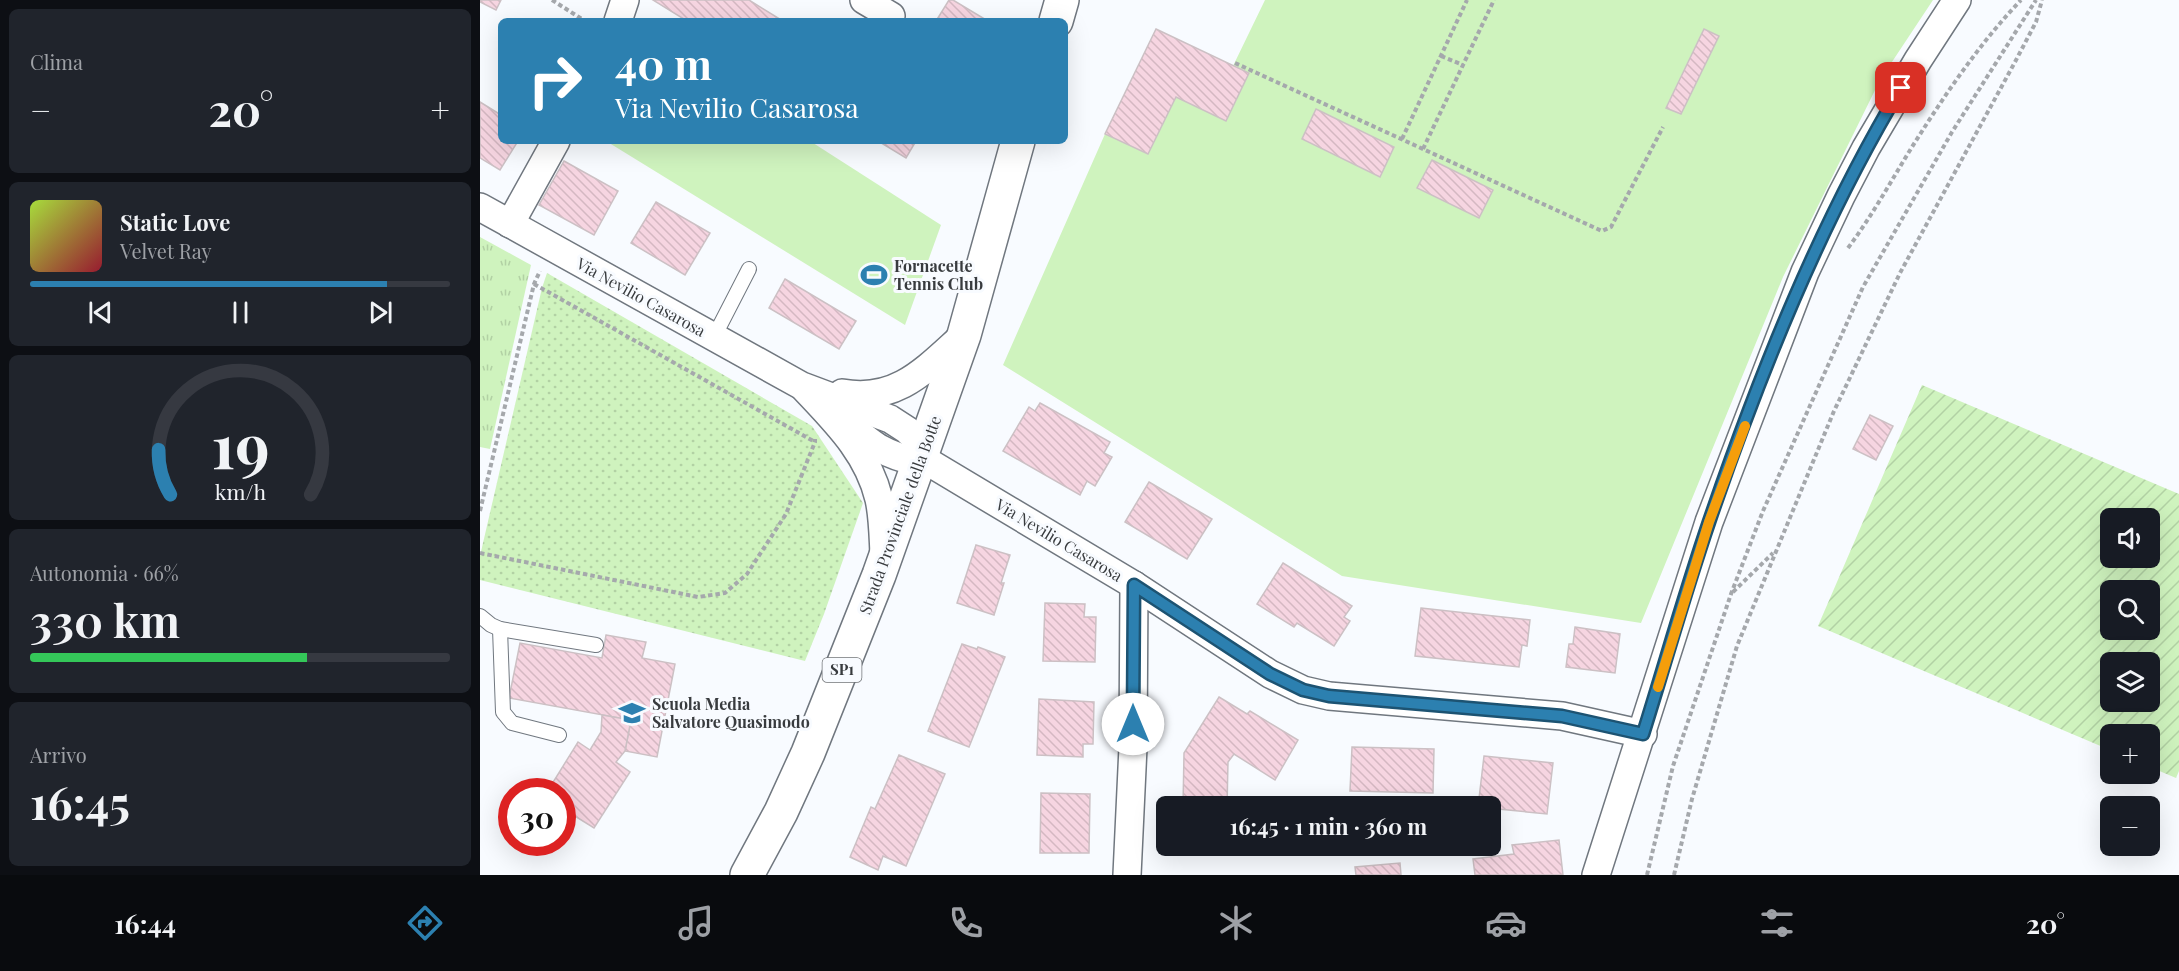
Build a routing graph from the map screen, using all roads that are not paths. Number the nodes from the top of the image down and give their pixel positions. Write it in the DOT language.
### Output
graph roads {
  1 [pos="625,0"];
  2 [pos="864,0"];
  3 [pos="1062,0"];
  4 [pos="1957,0"];
  5 [pos="891,16"];
  6 [pos="619,18"];
  7 [pos="1057,18"];
  8 [pos="554,144"];
  9 [pos="1017,144"];
  10 [pos="480,207"];
  11 [pos="510,224"];
  12 [pos="749,269"];
  13 [pos="964,334"];
  14 [pos="714,337"];
  15 [pos="802,386"];
  16 [pos="920,455"];
  17 [pos="884,560"];
  18 [pos="1134,585"];
  19 [pos="480,616"];
  20 [pos="500,629"];
  21 [pos="596,645"];
  22 [pos="1643,734"];
  23 [pos="559,735"];
  24 [pos="747,875"];
  25 [pos="1127,875"];
  26 [pos="1596,875"];
  1 -- 6 [label="street"];
  2 -- 5 [label="street"];
  3 -- 7 [label="main road"];
  4 -- 22 [label="street"];
  8 -- 11 [label="street"];
  9 -- 13 [label="main road, Strada Provinciale della Botte / SP1"];
  10 -- 11 [label="street, Via Nevilio Casarosa"];
  11 -- 14 [label="street, Via Nevilio Casarosa"];
  12 -- 14 [label="lane"];
  13 -- 15 [label="street, Via Nevilio Casarosa"];
  13 -- 16 [label="main road, Strada Provinciale della Botte / SP1"];
  14 -- 15 [label="street, Via Nevilio Casarosa"];
  15 -- 16 [label="street, Via Nevilio Casarosa"];
  15 -- 17 [label="street, Via Nevilio Casarosa"];
  16 -- 17 [label="main road, Strada Provinciale della Botte / SP1"];
  16 -- 18 [label="street, Via Nevilio Casarosa"];
  17 -- 24 [label="main road, Strada Provinciale della Botte / SP1"];
  18 -- 22 [label="street, Via Nevilio Casarosa"];
  18 -- 25 [label="street"];
  19 -- 20 [label="lane"];
  20 -- 21 [label="lane"];
  20 -- 23 [label="lane"];
  22 -- 26 [label="street"];
}
